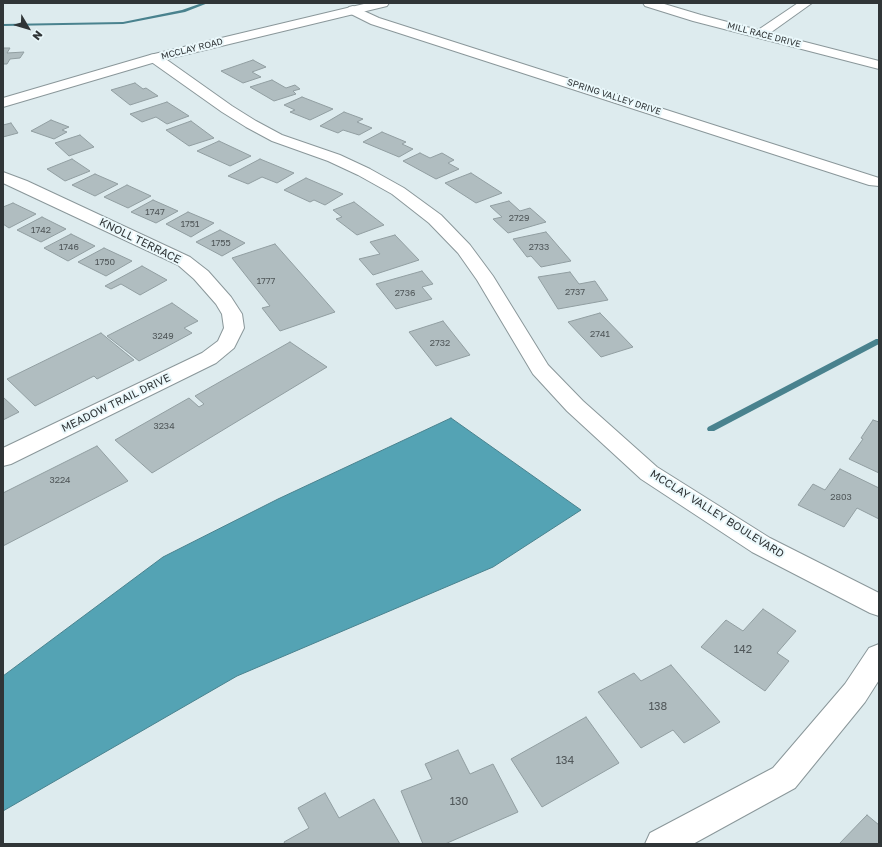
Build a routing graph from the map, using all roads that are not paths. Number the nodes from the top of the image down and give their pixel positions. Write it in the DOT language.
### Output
graph roads {
  1 [pos="383,3"];
  2 [pos="649,3"];
  3 [pos="806,3"];
  4 [pos="353,10"];
  5 [pos="760,34"];
  6 [pos="155,58"];
  7 [pos="879,65"];
  8 [pos="3,102"];
  9 [pos="3,177"];
  10 [pos="876,182"];
  11 [pos="227,344"];
  12 [pos="3,458"];
  13 [pos="879,605"];
  14 [pos="879,656"];
  15 [pos="661,844"];
  1 -- 4 [label="street, MCCLAY ROAD"];
  2 -- 5 [label="street, MILL RACE DRIVE"];
  3 -- 5 [label="street"];
  4 -- 6 [label="street, MCCLAY ROAD"];
  4 -- 10 [label="street, SPRING VALLEY DRIVE"];
  5 -- 7 [label="street, MILL RACE DRIVE"];
  6 -- 8 [label="street, MCCLAY ROAD"];
  6 -- 13 [label="street, MCCLAY VALLEY BOULEVARD"];
  9 -- 11 [label="street, KNOLL TERRACE"];
  11 -- 12 [label="street, MEADOW TRAIL DRIVE"];
  14 -- 15 [label="street"];
}
